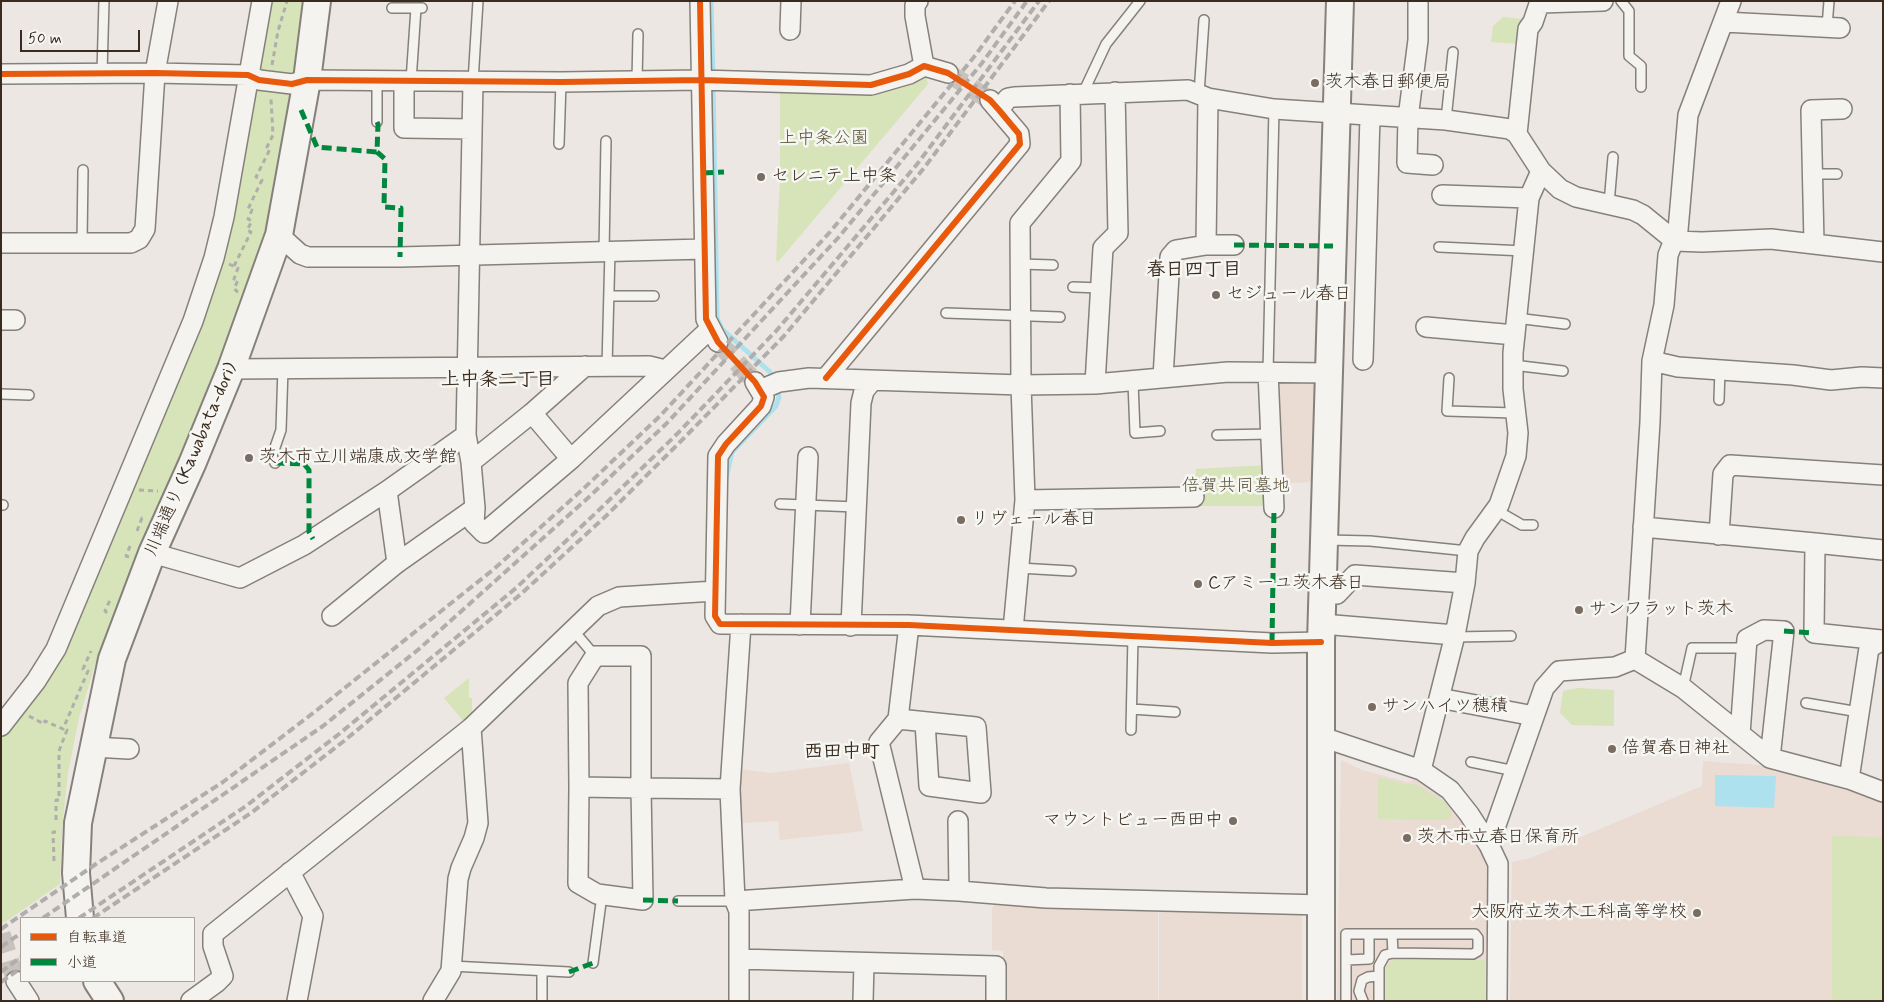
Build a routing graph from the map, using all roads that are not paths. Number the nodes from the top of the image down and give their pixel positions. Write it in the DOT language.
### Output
graph roads {
  1 [pos="104,1"];
  2 [pos="168,1"];
  3 [pos="262,1"];
  4 [pos="317,1"];
  5 [pos="478,1"];
  6 [pos="700,1"];
  7 [pos="791,1"];
  8 [pos="1140,1"];
  9 [pos="1340,1"];
  10 [pos="1418,1"];
  11 [pos="1603,1"];
  12 [pos="1621,1"];
  13 [pos="1731,1"];
  14 [pos="1829,1"];
  15 [pos="914,2"];
  16 [pos="1540,2"];
  17 [pos="392,8"];
  18 [pos="1204,20"];
  19 [pos="1724,22"];
  20 [pos="1834,28"];
  21 [pos="790,30"];
  22 [pos="638,34"];
  23 [pos="1453,52"];
  24 [pos="924,66"];
  25 [pos="102,73"];
  26 [pos="155,73"];
  27 [pos="948,73"];
  28 [pos="1,74"];
  29 [pos="248,74"];
  30 [pos="307,80"];
  31 [pos="638,80"];
  32 [pos="709,80"];
  33 [pos="377,81"];
  34 [pos="408,81"];
  35 [pos="473,82"];
  36 [pos="561,82"];
  37 [pos="1641,87"];
  38 [pos="1115,92"];
  39 [pos="1076,93"];
  40 [pos="1203,96"];
  41 [pos="1274,109"];
  42 [pos="1842,109"];
  43 [pos="1336,113"];
  44 [pos="1370,116"];
  45 [pos="1408,118"];
  46 [pos="1446,120"];
  47 [pos="376,122"];
  48 [pos="472,129"];
  49 [pos="1517,134"];
  50 [pos="606,141"];
  51 [pos="559,144"];
  52 [pos="1612,156"];
  53 [pos="1434,165"];
  54 [pos="83,170"];
  55 [pos="1541,171"];
  56 [pos="1812,174"];
  57 [pos="1837,174"];
  58 [pos="1442,195"];
  59 [pos="1529,198"];
  60 [pos="1609,204"];
  61 [pos="279,235"];
  62 [pos="1675,241"];
  63 [pos="1,243"];
  64 [pos="82,243"];
  65 [pos="1814,243"];
  66 [pos="1206,245"];
  67 [pos="1234,245"];
  68 [pos="1439,248"];
  69 [pos="704,249"];
  70 [pos="1524,251"];
  71 [pos="607,252"];
  72 [pos="1883,252"];
  73 [pos="469,254"];
  74 [pos="1020,264"];
  75 [pos="1053,265"];
  76 [pos="1073,287"];
  77 [pos="1100,288"];
  78 [pos="609,296"];
  79 [pos="654,296"];
  80 [pos="946,313"];
  81 [pos="1021,316"];
  82 [pos="1060,317"];
  83 [pos="1564,324"];
  84 [pos="1426,327"];
  85 [pos="1516,327"];
  86 [pos="1363,360"];
  87 [pos="1652,361"];
  88 [pos="1513,365"];
  89 [pos="466,366"];
  90 [pos="585,366"];
  91 [pos="607,366"];
  92 [pos="283,368"];
  93 [pos="231,369"];
  94 [pos="1720,369"];
  95 [pos="665,370"];
  96 [pos="1563,370"];
  97 [pos="1268,372"];
  98 [pos="1330,373"];
  99 [pos="826,378"];
  100 [pos="1162,378"];
  101 [pos="1449,378"];
  102 [pos="1883,378"];
  103 [pos="872,381"];
  104 [pos="1132,382"];
  105 [pos="1095,384"];
  106 [pos="1021,385"];
  107 [pos="1,394"];
  108 [pos="29,395"];
  109 [pos="1719,400"];
  110 [pos="532,413"];
  111 [pos="1515,414"];
  112 [pos="1160,431"];
  113 [pos="1271,434"];
  114 [pos="466,435"];
  115 [pos="1217,435"];
  116 [pos="808,457"];
  117 [pos="571,459"];
  118 [pos="471,462"];
  119 [pos="275,463"];
  120 [pos="1883,475"];
  121 [pos="387,491"];
  122 [pos="1194,497"];
  123 [pos="1025,500"];
  124 [pos="780,504"];
  125 [pos="806,505"];
  126 [pos="856,507"];
  127 [pos="476,508"];
  128 [pos="1274,508"];
  129 [pos="1496,510"];
  130 [pos="1533,525"];
  131 [pos="1643,527"];
  132 [pos="1719,535"];
  133 [pos="1325,540"];
  134 [pos="1815,543"];
  135 [pos="137,546"];
  136 [pos="1883,550"];
  137 [pos="1468,552"];
  138 [pos="398,563"];
  139 [pos="1019,568"];
  140 [pos="1071,571"];
  141 [pos="1465,583"];
  142 [pos="715,592"];
  143 [pos="1323,594"];
  144 [pos="332,616"];
  145 [pos="741,624"];
  146 [pos="800,625"];
  147 [pos="910,625"];
  148 [pos="851,626"];
  149 [pos="573,630"];
  150 [pos="1014,630"];
  151 [pos="1322,633"];
  152 [pos="1133,636"];
  153 [pos="1454,636"];
  154 [pos="1511,636"];
  155 [pos="1882,640"];
  156 [pos="1747,648"];
  157 [pos="595,656"];
  158 [pos="1636,659"];
  159 [pos="1682,688"];
  160 [pos="1439,698"];
  161 [pos="1806,703"];
  162 [pos="1132,709"];
  163 [pos="1175,712"];
  164 [pos="1859,712"];
  165 [pos="1534,716"];
  166 [pos="898,719"];
  167 [pos="925,722"];
  168 [pos="1,726"];
  169 [pos="471,728"];
  170 [pos="1132,730"];
  171 [pos="1740,734"];
  172 [pos="1322,737"];
  173 [pos="93,747"];
  174 [pos="129,749"];
  175 [pos="1770,758"];
  176 [pos="1472,762"];
  177 [pos="1421,770"];
  178 [pos="1515,771"];
  179 [pos="1849,779"];
  180 [pos="579,787"];
  181 [pos="641,788"];
  182 [pos="730,789"];
  183 [pos="1883,792"];
  184 [pos="958,821"];
  185 [pos="1489,846"];
  186 [pos="290,872"];
  187 [pos="914,889"];
  188 [pos="959,891"];
  189 [pos="602,894"];
  190 [pos="678,901"];
  191 [pos="735,901"];
  192 [pos="1322,905"];
  193 [pos="80,917"];
  194 [pos="1369,934"];
  195 [pos="1392,934"];
  196 [pos="1475,934"];
  197 [pos="1497,935"];
  198 [pos="1393,953"];
  199 [pos="739,959"];
  200 [pos="1346,960"];
  201 [pos="593,963"];
  202 [pos="864,963"];
  203 [pos="451,966"];
  204 [pos="542,971"];
  205 [pos="570,972"];
  206 [pos="1379,976"];
  207 [pos="16,981"];
  208 [pos="98,982"];
  209 [pos="194,992"];
  210 [pos="29,1001"];
  211 [pos="110,1001"];
  212 [pos="297,1001"];
  213 [pos="433,1001"];
  214 [pos="542,1001"];
  215 [pos="739,1001"];
  216 [pos="863,1001"];
  217 [pos="996,1001"];
  218 [pos="1321,1001"];
  219 [pos="1346,1001"];
  220 [pos="1363,1001"];
  221 [pos="1379,1001"];
  222 [pos="1497,1001"];
  1 -- 25 [label="lane"];
  2 -- 26 [label="street"];
  3 -- 29 [label="street"];
  4 -- 30 [label="street, 川端通り (Kawabata-dori)"];
  5 -- 35 [label="lane"];
  6 -- 32 [label="street"];
  7 -- 21 [label="street"];
  8 -- 39 [label="lane"];
  9 -- 43 [label="street"];
  10 -- 45 [label="street"];
  11 -- 16 [label="street"];
  12 -- 37 [label="lane"];
  13 -- 19 [label="street"];
  14 -- 20 [label="lane"];
  15 -- 24 [label="street"];
  16 -- 49 [label="street"];
  17 -- 34 [label="lane"];
  18 -- 40 [label="lane"];
  19 -- 20 [label="street"];
  19 -- 62 [label="street"];
  22 -- 31 [label="lane"];
  23 -- 46 [label="lane"];
  24 -- 27 [label="street"];
  24 -- 32 [label="street"];
  25 -- 26 [label="street"];
  25 -- 28 [label="street"];
  26 -- 29 [label="street"];
  26 -- 64 [label="street"];
  29 -- 30 [label="street"];
  29 -- 168 [label="street"];
  30 -- 33 [label="street"];
  30 -- 61 [label="street, 川端通り (Kawabata-dori)"];
  31 -- 32 [label="street"];
  31 -- 36 [label="street"];
  32 -- 69 [label="street"];
  33 -- 34 [label="street"];
  33 -- 47 [label="lane"];
  34 -- 35 [label="street"];
  34 -- 48 [label="street"];
  35 -- 36 [label="street"];
  35 -- 48 [label="street"];
  36 -- 51 [label="lane"];
  38 -- 39 [label="street"];
  38 -- 40 [label="street"];
  38 -- 77 [label="street"];
  39 -- 74 [label="street"];
  39 -- 99 [label="street"];
  40 -- 41 [label="street"];
  40 -- 66 [label="street"];
  41 -- 43 [label="street"];
  41 -- 97 [label="lane"];
  42 -- 56 [label="street"];
  43 -- 44 [label="street"];
  43 -- 98 [label="street"];
  44 -- 45 [label="street"];
  44 -- 86 [label="street"];
  45 -- 46 [label="street"];
  45 -- 53 [label="street"];
  46 -- 49 [label="street"];
  48 -- 73 [label="street"];
  49 -- 55 [label="street"];
  50 -- 71 [label="lane"];
  52 -- 60 [label="lane"];
  54 -- 64 [label="lane"];
  55 -- 59 [label="street"];
  55 -- 60 [label="street"];
  56 -- 57 [label="lane"];
  56 -- 65 [label="street"];
  58 -- 59 [label="street"];
  59 -- 70 [label="street"];
  60 -- 62 [label="street"];
  61 -- 73 [label="street"];
  61 -- 93 [label="street, 川端通り (Kawabata-dori)"];
  62 -- 65 [label="street"];
  62 -- 87 [label="street"];
  63 -- 64 [label="street"];
  65 -- 72 [label="street"];
  66 -- 67 [label="street"];
  66 -- 100 [label="street"];
  68 -- 70 [label="lane"];
  69 -- 71 [label="street"];
  69 -- 95 [label="street"];
  70 -- 85 [label="street"];
  71 -- 73 [label="street"];
  71 -- 78 [label="lane"];
  73 -- 89 [label="street"];
  74 -- 75 [label="lane"];
  74 -- 81 [label="street"];
  76 -- 77 [label="lane"];
  77 -- 105 [label="street"];
  78 -- 79 [label="lane"];
  78 -- 91 [label="lane"];
  80 -- 81 [label="lane"];
  81 -- 82 [label="lane"];
  81 -- 106 [label="street"];
  83 -- 85 [label="lane"];
  84 -- 85 [label="street"];
  85 -- 88 [label="street"];
  87 -- 94 [label="street"];
  87 -- 131 [label="street"];
  88 -- 96 [label="lane"];
  88 -- 111 [label="street"];
  89 -- 90 [label="street"];
  89 -- 92 [label="street"];
  89 -- 114 [label="street"];
  90 -- 91 [label="street"];
  90 -- 110 [label="street"];
  91 -- 95 [label="street"];
  92 -- 93 [label="street"];
  92 -- 119 [label="lane"];
  93 -- 135 [label="street, 川端通り (Kawabata-dori)"];
  94 -- 102 [label="street"];
  94 -- 109 [label="lane"];
  95 -- 117 [label="street"];
  97 -- 98 [label="street"];
  97 -- 100 [label="street"];
  97 -- 113 [label="street"];
  98 -- 133 [label="street"];
  99 -- 103 [label="street"];
  99 -- 142 [label="street"];
  100 -- 104 [label="street"];
  101 -- 111 [label="lane"];
  103 -- 106 [label="street"];
  103 -- 126 [label="street"];
  104 -- 105 [label="street"];
  104 -- 112 [label="lane"];
  105 -- 106 [label="street"];
  106 -- 123 [label="street"];
  107 -- 108 [label="lane"];
  110 -- 117 [label="street"];
  110 -- 118 [label="street"];
  111 -- 129 [label="street"];
  113 -- 115 [label="lane"];
  113 -- 128 [label="street"];
  114 -- 118 [label="street"];
  114 -- 121 [label="street"];
  116 -- 125 [label="street"];
  117 -- 127 [label="street"];
  118 -- 127 [label="street"];
  120 -- 132 [label="street"];
  121 -- 135 [label="street"];
  121 -- 138 [label="street"];
  122 -- 123 [label="street"];
  123 -- 139 [label="street"];
  124 -- 125 [label="lane"];
  125 -- 126 [label="lane"];
  125 -- 146 [label="street"];
  126 -- 148 [label="street"];
  127 -- 138 [label="street"];
  129 -- 130 [label="lane"];
  129 -- 137 [label="street"];
  131 -- 132 [label="street"];
  131 -- 158 [label="street"];
  132 -- 134 [label="street"];
  133 -- 137 [label="lane"];
  133 -- 143 [label="street"];
  134 -- 136 [label="street"];
  134 -- 155 [label="street"];
  135 -- 173 [label="street, 川端通り (Kawabata-dori)"];
  137 -- 141 [label="street"];
  138 -- 144 [label="street"];
  139 -- 140 [label="lane"];
  139 -- 150 [label="street"];
  141 -- 143 [label="street"];
  141 -- 153 [label="street"];
  142 -- 145 [label="street"];
  142 -- 149 [label="street"];
  143 -- 151 [label="street"];
  145 -- 146 [label="street"];
  145 -- 182 [label="street"];
  146 -- 148 [label="street"];
  147 -- 148 [label="street"];
  147 -- 150 [label="street"];
  147 -- 166 [label="street"];
  149 -- 157 [label="lane"];
  149 -- 169 [label="street"];
  150 -- 152 [label="street"];
  151 -- 152 [label="street"];
  151 -- 153 [label="street"];
  151 -- 172 [label="street"];
  152 -- 162 [label="lane"];
  153 -- 154 [label="lane"];
  153 -- 160 [label="street"];
  155 -- 164 [label="street"];
  156 -- 159 [label="lane"];
  156 -- 171 [label="street"];
  156 -- 175 [label="street"];
  157 -- 180 [label="street"];
  157 -- 181 [label="street"];
  158 -- 159 [label="street"];
  158 -- 165 [label="street"];
  159 -- 171 [label="street"];
  160 -- 165 [label="street"];
  160 -- 177 [label="street"];
  161 -- 164 [label="lane"];
  162 -- 163 [label="lane"];
  162 -- 170 [label="lane"];
  164 -- 179 [label="street"];
  165 -- 178 [label="street"];
  166 -- 167 [label="street"];
  166 -- 187 [label="street"];
  169 -- 186 [label="street"];
  169 -- 203 [label="street"];
  171 -- 175 [label="street"];
  172 -- 177 [label="street"];
  172 -- 192 [label="street"];
  173 -- 174 [label="street"];
  173 -- 193 [label="street, 川端通り (Kawabata-dori)"];
  175 -- 179 [label="street"];
  176 -- 178 [label="lane"];
  177 -- 185 [label="street"];
  178 -- 185 [label="street"];
  179 -- 183 [label="street"];
  180 -- 181 [label="street"];
  180 -- 189 [label="street"];
  181 -- 182 [label="street"];
  181 -- 189 [label="street"];
  182 -- 191 [label="street"];
  184 -- 188 [label="street"];
  185 -- 197 [label="street"];
  186 -- 209 [label="street"];
  186 -- 212 [label="street"];
  187 -- 188 [label="street"];
  187 -- 191 [label="street"];
  188 -- 192 [label="street"];
  189 -- 201 [label="lane"];
  190 -- 191 [label="lane"];
  191 -- 199 [label="street"];
  192 -- 218 [label="street"];
  194 -- 195 [label="lane"];
  194 -- 200 [label="lane"];
  194 -- 200 [label="lane"];
  195 -- 196 [label="lane"];
  195 -- 198 [label="lane"];
  196 -- 197 [label="lane"];
  196 -- 198 [label="lane"];
  197 -- 222 [label="street"];
  198 -- 206 [label="lane"];
  199 -- 202 [label="street"];
  199 -- 215 [label="street"];
  200 -- 219 [label="lane"];
  202 -- 216 [label="street"];
  202 -- 217 [label="street"];
  203 -- 204 [label="lane"];
  203 -- 213 [label="street"];
  204 -- 205 [label="lane"];
  204 -- 214 [label="lane"];
  206 -- 220 [label="lane"];
  206 -- 221 [label="lane"];
  207 -- 210 [label="street"];
  208 -- 211 [label="street"];
}
